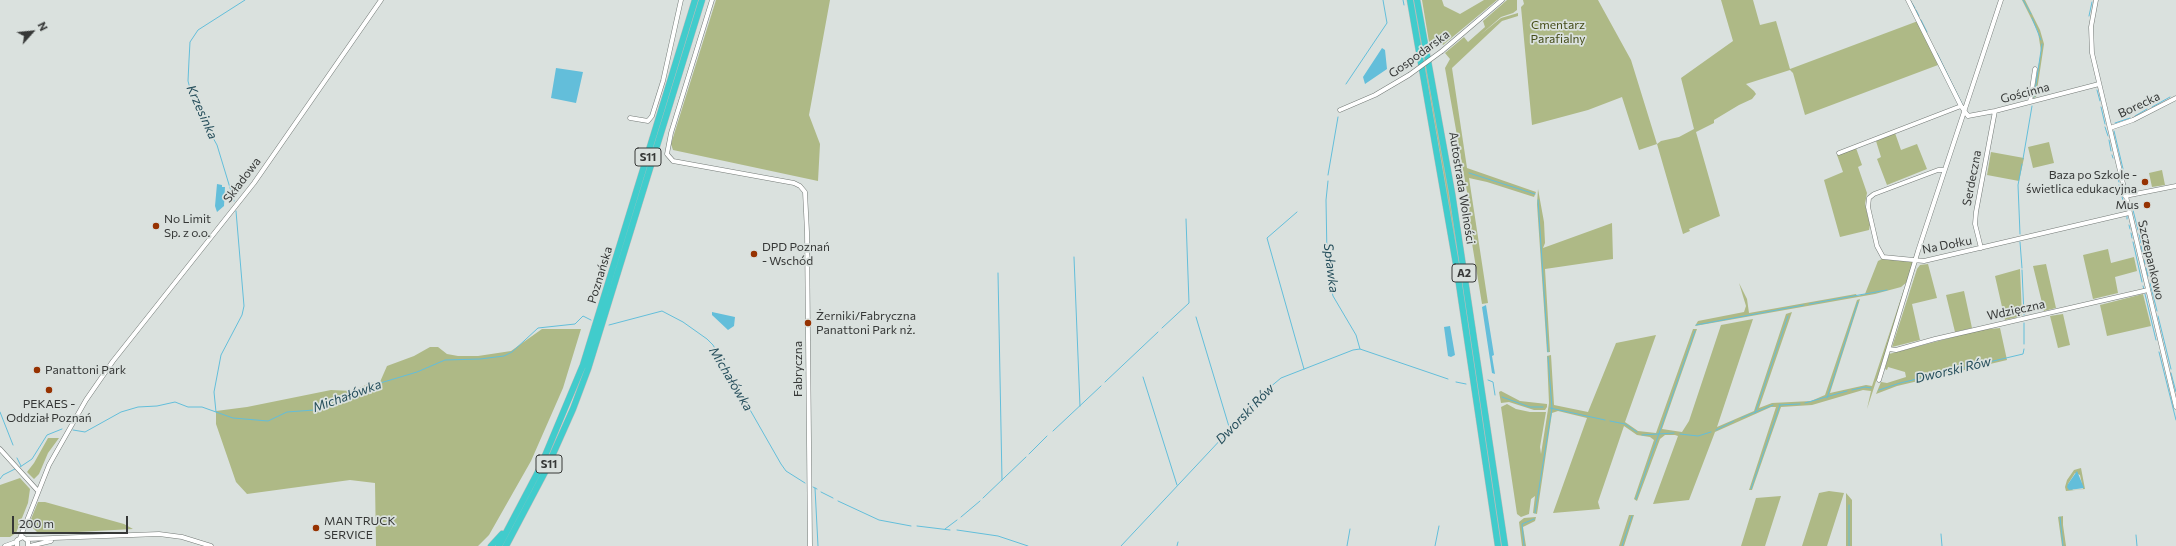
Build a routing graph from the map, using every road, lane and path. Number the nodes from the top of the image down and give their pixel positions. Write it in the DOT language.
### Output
graph roads {
  1 [pos="381,0"];
  2 [pos="681,0"];
  3 [pos="695,0"];
  4 [pos="702,0"];
  5 [pos="712,0"];
  6 [pos="1410,0"];
  7 [pos="1418,0"];
  8 [pos="1502,0"];
  9 [pos="1908,0"];
  10 [pos="2001,0"];
  11 [pos="2096,0"];
  12 [pos="2035,69"];
  13 [pos="2099,84"];
  14 [pos="2176,98"];
  15 [pos="2030,102"];
  16 [pos="1961,106"];
  17 [pos="1340,110"];
  18 [pos="1995,111"];
  19 [pos="1965,114"];
  20 [pos="630,118"];
  21 [pos="2110,128"];
  22 [pos="1839,153"];
  23 [pos="1944,170"];
  24 [pos="2176,186"];
  25 [pos="2125,196"];
  26 [pos="2129,213"];
  27 [pos="1981,248"];
  28 [pos="1916,260"];
  29 [pos="2148,290"];
  30 [pos="1889,349"];
  31 [pos="1879,380"];
  32 [pos="2176,407"];
  33 [pos="0,449"];
  34 [pos="38,491"];
  35 [pos="519,515"];
  36 [pos="25,523"];
  37 [pos="20,538"];
  38 [pos="26,538"];
  39 [pos="61,539"];
  40 [pos="16,545"];
  41 [pos="5,546"];
  42 [pos="29,546"];
  43 [pos="210,546"];
  44 [pos="491,546"];
  45 [pos="499,546"];
  46 [pos="506,546"];
  47 [pos="509,546"];
  48 [pos="810,546"];
  49 [pos="1498,546"];
  50 [pos="1505,546"];
  1 -- 34 [label="street, Składowa"];
  2 -- 20 [label="street"];
  3 -- 35 [label="highway, Poznańska / S11"];
  4 -- 35 [label="highway, Poznańska / S11"];
  5 -- 48 [label="street, Fabryczna"];
  6 -- 49 [label="highway, Autostrada Wolności / A2"];
  7 -- 50 [label="highway, Autostrada Wolności / A2"];
  8 -- 17 [label="street, Gospodarska, bridge"];
  9 -- 16 [label="street"];
  10 -- 19 [label="street"];
  11 -- 13 [label="street, Szczepankowo"];
  12 -- 15 [label="street"];
  13 -- 15 [label="street, Gościnna"];
  13 -- 21 [label="street, Szczepankowo"];
  14 -- 21 [label="street, Borecka"];
  15 -- 18 [label="street, Gościnna"];
  16 -- 19 [label="street"];
  16 -- 22 [label="street"];
  18 -- 19 [label="street, Gościnna"];
  18 -- 27 [label="street, Serdeczna"];
  19 -- 23 [label="street"];
  21 -- 25 [label="street, Szczepankowo"];
  23 -- 28 [label="street"];
  23 -- 28 [label="street, Na Dołku"];
  24 -- 25 [label="street"];
  25 -- 26 [label="street, Szczepankowo"];
  26 -- 27 [label="street, Na Dołku"];
  26 -- 29 [label="street, Szczepankowo"];
  27 -- 28 [label="street, Na Dołku"];
  28 -- 30 [label="street"];
  29 -- 30 [label="street, Wdzięczna"];
  29 -- 32 [label="street, Szczepankowo"];
  30 -- 31 [label="street"];
  33 -- 34 [label="street"];
  34 -- 36 [label="street, Składowa"];
  35 -- 44 [label="highway"];
  35 -- 45 [label="highway, Poznańska / S11"];
  35 -- 46 [label="highway, Poznańska / S11"];
  35 -- 47 [label="highway"];
  36 -- 37 [label="street, Składowa"];
  36 -- 38 [label="street"];
  37 -- 38 [label="street"];
  37 -- 40 [label="street"];
  38 -- 39 [label="street"];
  38 -- 42 [label="street"];
  39 -- 42 [label="street"];
  39 -- 43 [label="street"];
  40 -- 41 [label="street"];
}
